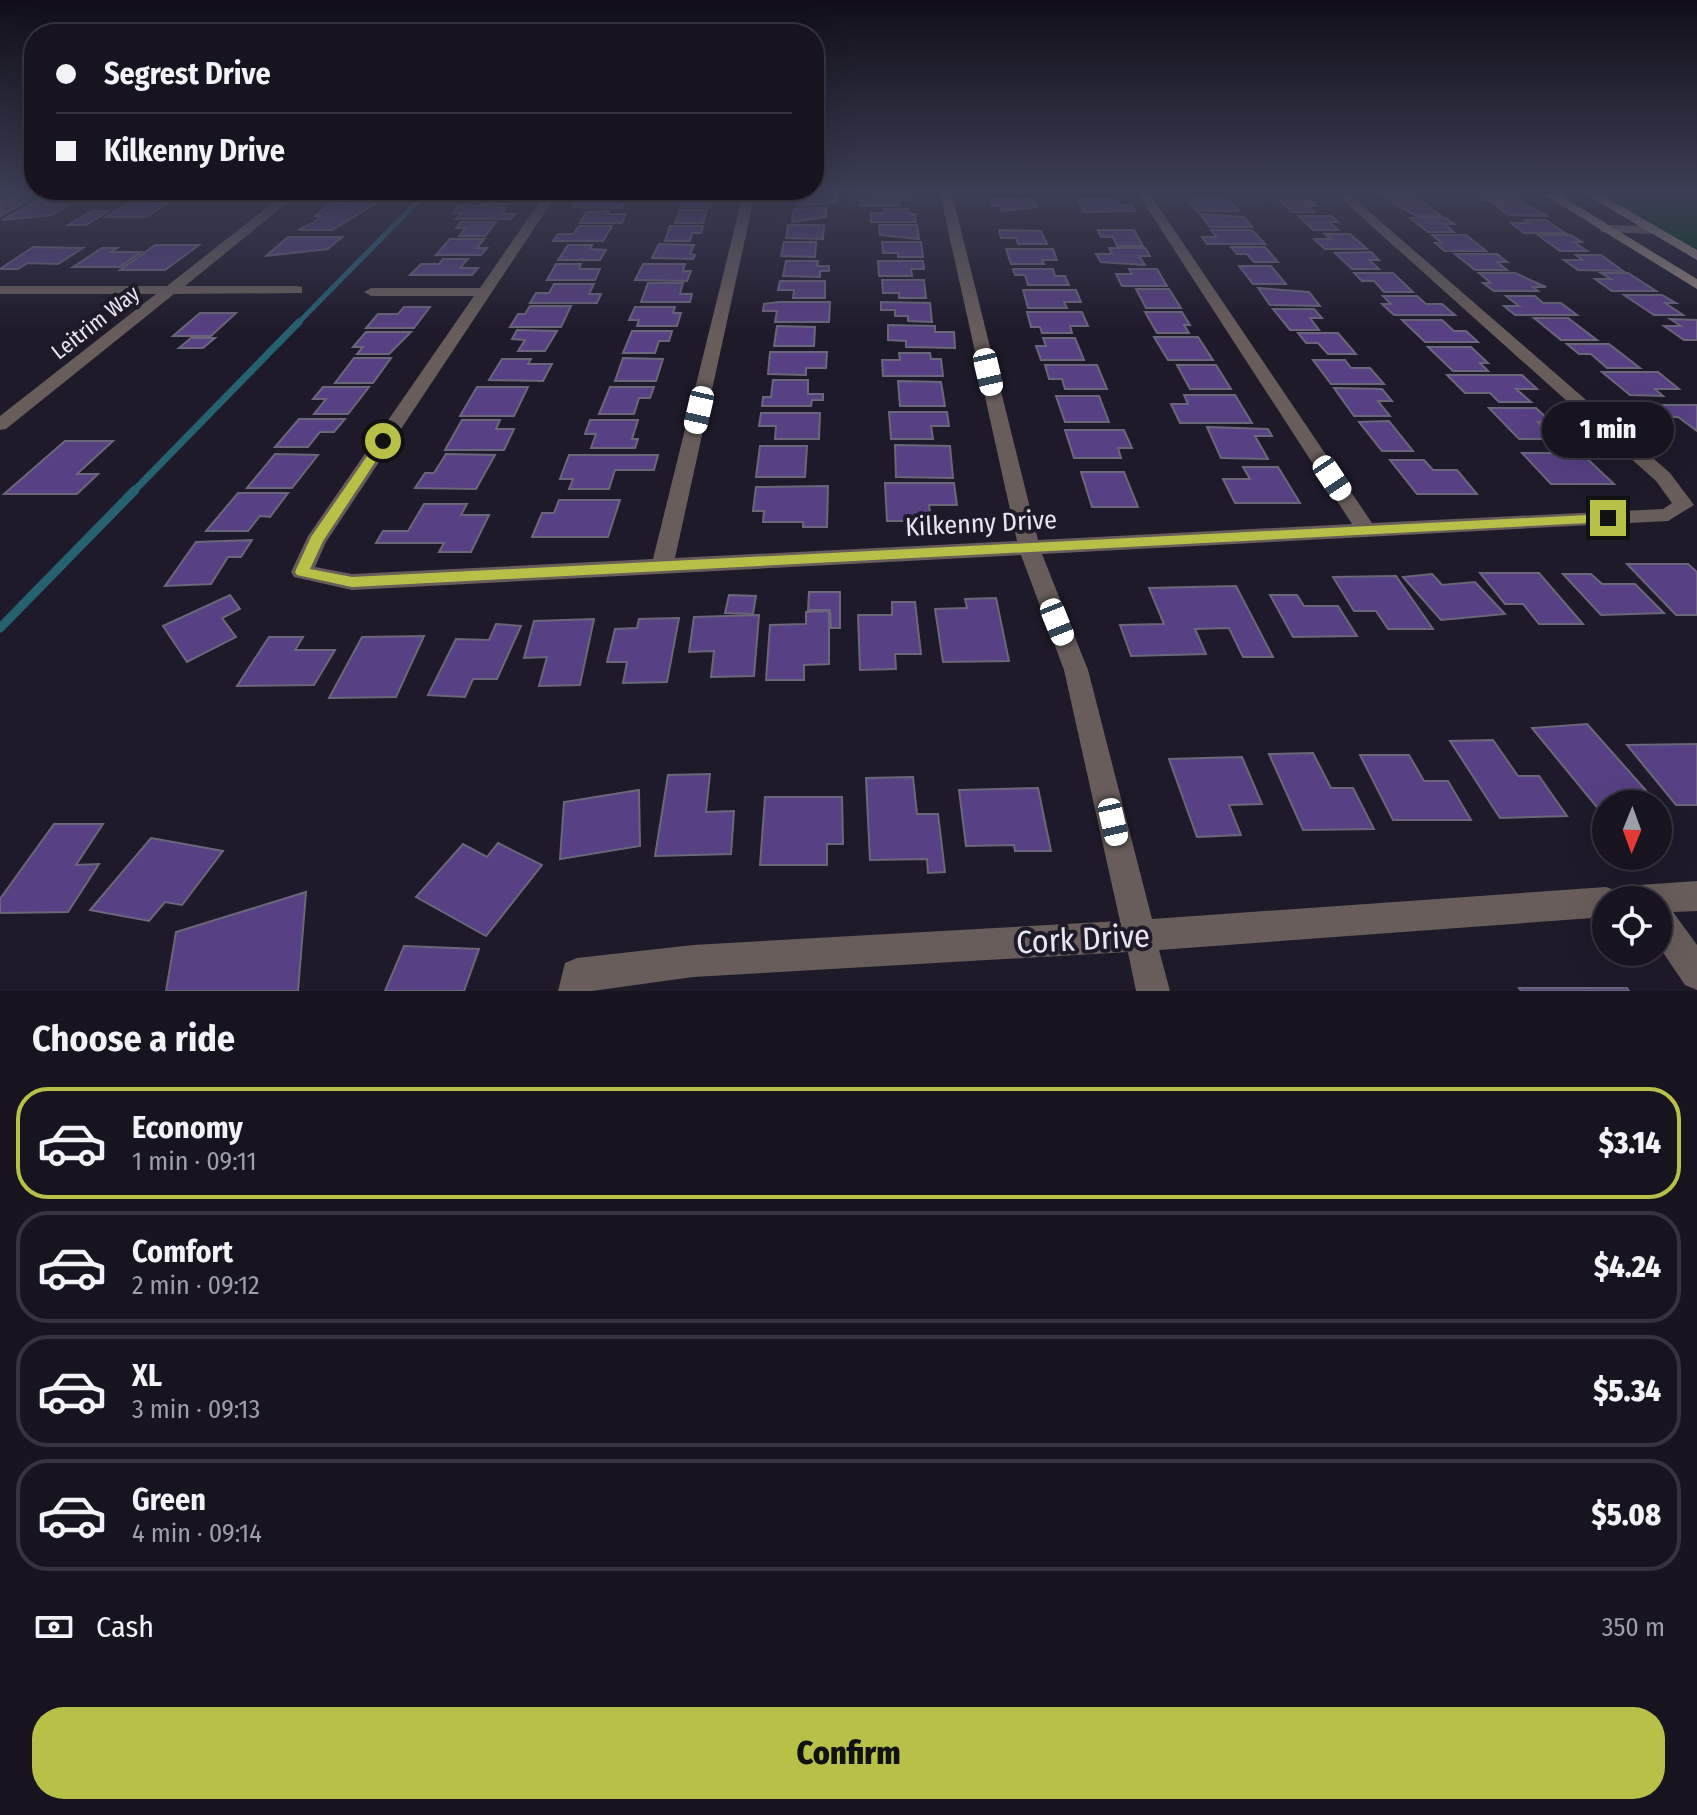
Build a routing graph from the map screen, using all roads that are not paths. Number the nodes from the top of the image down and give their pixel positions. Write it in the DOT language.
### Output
graph roads {
  1 [pos="233,240"];
  2 [pos="519,240"];
  3 [pos="738,240"];
  4 [pos="957,240"];
  5 [pos="1175,240"];
  6 [pos="1394,240"];
  7 [pos="1624,240"];
  8 [pos="1669,240"];
  9 [pos="1697,256"];
  10 [pos="1697,285"];
  11 [pos="0,290"];
  12 [pos="170,290"];
  13 [pos="297,290"];
  14 [pos="371,292"];
  15 [pos="484,292"];
  16 [pos="0,425"];
  17 [pos="1366,530"];
  18 [pos="1029,549"];
  19 [pos="663,564"];
  20 [pos="1697,896"];
  21 [pos="1672,898"];
  22 [pos="1592,903"];
  23 [pos="1140,936"];
  24 [pos="1672,938"];
  25 [pos="1697,973"];
  26 [pos="575,991"];
  27 [pos="1153,991"];
  1 -- 12 [label="street, Leitrim Way"];
  2 -- 15 [label="street"];
  3 -- 19 [label="street"];
  4 -- 18 [label="street"];
  5 -- 17 [label="street"];
  6 -- 17 [label="street, Kilkenny Drive"];
  7 -- 10 [label="main road"];
  8 -- 9 [label="main road"];
  11 -- 12 [label="street"];
  12 -- 13 [label="street"];
  12 -- 16 [label="street, Leitrim Way"];
  14 -- 15 [label="street"];
  15 -- 19 [label="street, Kilkenny Drive"];
  17 -- 18 [label="street, Kilkenny Drive"];
  18 -- 19 [label="street, Kilkenny Drive"];
  18 -- 23 [label="street"];
  20 -- 21 [label="street"];
  22 -- 23 [label="street, Cork Drive"];
  23 -- 26 [label="street, Cork Drive"];
  23 -- 27 [label="street"];
  24 -- 25 [label="street"];
}
